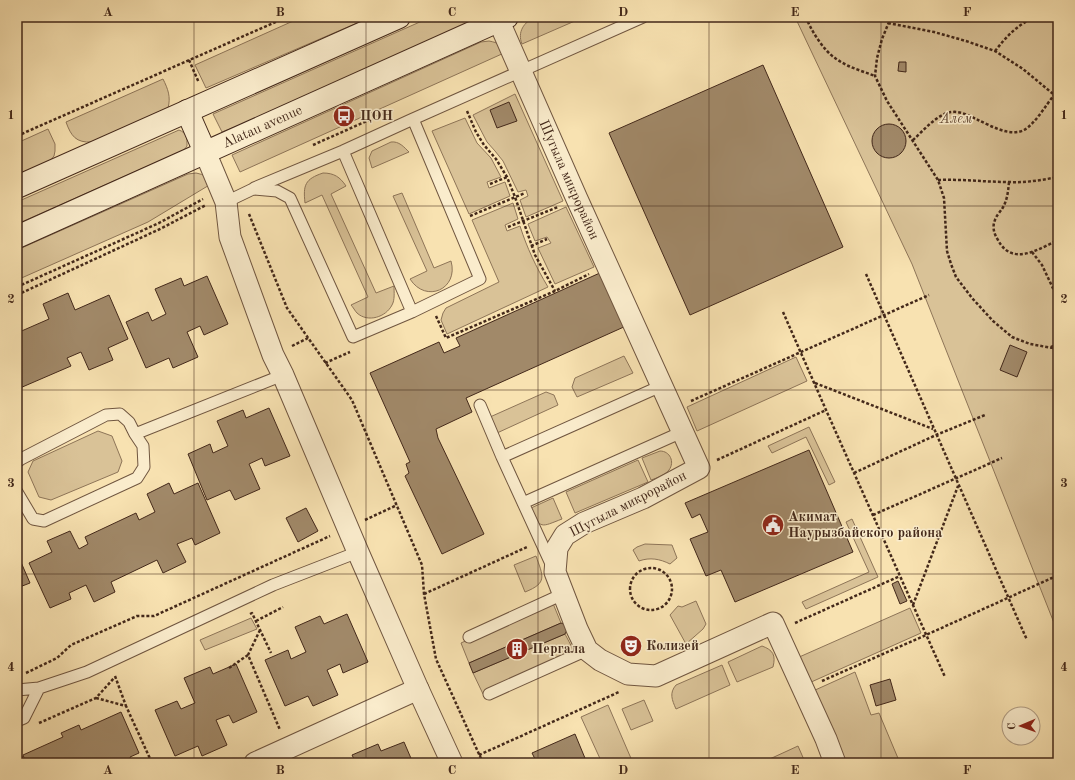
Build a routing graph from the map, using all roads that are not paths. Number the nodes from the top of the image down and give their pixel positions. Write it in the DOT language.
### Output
graph roads {
  1 [pos="399,17"];
  2 [pos="643,17"];
  3 [pos="501,18"];
  4 [pos="520,71"];
  5 [pos="187,111"];
  6 [pos="413,119"];
  7 [pos="343,151"];
  8 [pos="205,152"];
  9 [pos="17,188"];
  10 [pos="253,189"];
  11 [pos="228,196"];
  12 [pos="17,237"];
  13 [pos="412,312"];
  14 [pos="283,375"];
  15 [pos="661,386"];
  16 [pos="480,405"];
  17 [pos="682,432"];
  18 [pos="135,434"];
  19 [pos="502,457"];
  20 [pos="17,462"];
  21 [pos="17,494"];
  22 [pos="523,503"];
  23 [pos="358,552"];
  24 [pos="555,572"];
  25 [pos="563,594"];
  26 [pos="469,638"];
  27 [pos="587,650"];
  28 [pos="39,688"];
  29 [pos="418,689"];
  30 [pos="17,690"];
  31 [pos="489,694"];
  32 [pos="17,721"];
  33 [pos="255,763"];
  34 [pos="452,763"];
  35 [pos="835,763"];
  1 -- 5 [label="main road"];
  2 -- 4 [label="lane"];
  3 -- 4 [label="street, Шугыла микрорайон"];
  3 -- 8 [label="main road, Alatau avenue"];
  4 -- 6 [label="lane"];
  4 -- 15 [label="street, Шугыла микрорайон"];
  5 -- 8 [label="main road"];
  5 -- 9 [label="main road"];
  6 -- 7 [label="lane"];
  6 -- 13 [label="lane"];
  7 -- 10 [label="lane"];
  7 -- 13 [label="lane"];
  8 -- 11 [label="street"];
  8 -- 12 [label="main road, Alatau avenue"];
  10 -- 11 [label="lane"];
  10 -- 13 [label="lane"];
  11 -- 14 [label="street"];
  14 -- 18 [label="lane"];
  14 -- 23 [label="street"];
  15 -- 17 [label="street, Шугыла микрорайон"];
  15 -- 19 [label="lane"];
  16 -- 19 [label="lane"];
  17 -- 22 [label="lane"];
  17 -- 24 [label="street, Шугыла микрорайон"];
  18 -- 20 [label="lane"];
  18 -- 21 [label="lane"];
  19 -- 22 [label="lane"];
  22 -- 24 [label="lane"];
  23 -- 28 [label="lane"];
  23 -- 29 [label="street"];
  24 -- 25 [label="street, Шугыла микрорайон"];
  25 -- 26 [label="lane"];
  25 -- 27 [label="street, Шугыла микрорайон"];
  27 -- 31 [label="lane"];
  27 -- 35 [label="street, Шугыла микрорайон"];
  28 -- 30 [label="lane"];
  28 -- 32 [label="lane"];
  29 -- 33 [label="street"];
  29 -- 34 [label="street"];
}
